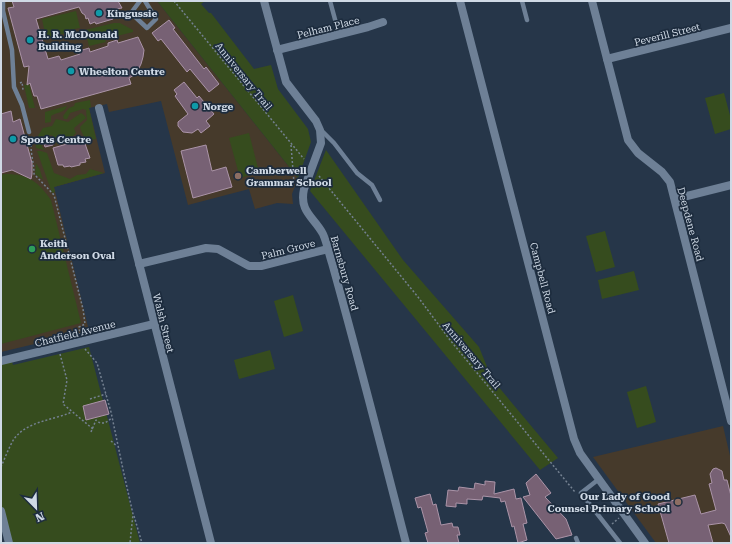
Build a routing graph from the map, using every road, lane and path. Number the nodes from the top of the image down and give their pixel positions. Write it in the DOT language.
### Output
graph roads {
  1 [pos="3,1"];
  2 [pos="140,1"];
  3 [pos="145,1"];
  4 [pos="174,1"];
  5 [pos="264,1"];
  6 [pos="330,1"];
  7 [pos="460,1"];
  8 [pos="522,1"];
  9 [pos="592,1"];
  10 [pos="527,20"];
  11 [pos="382,22"];
  12 [pos="731,28"];
  13 [pos="339,34"];
  14 [pos="277,50"];
  15 [pos="607,59"];
  16 [pos="14,87"];
  17 [pos="24,92"];
  18 [pos="99,108"];
  19 [pos="319,128"];
  20 [pos="31,132"];
  21 [pos="291,145"];
  22 [pos="304,159"];
  23 [pos="319,176"];
  24 [pos="294,183"];
  25 [pos="731,185"];
  26 [pos="675,199"];
  27 [pos="380,200"];
  28 [pos="328,249"];
  29 [pos="139,264"];
  30 [pos="154,324"];
  31 [pos="82,344"];
  32 [pos="66,352"];
  33 [pos="1,361"];
  34 [pos="106,394"];
  35 [pos="90,398"];
  36 [pos="72,412"];
  37 [pos="112,418"];
  38 [pos="731,421"];
  39 [pos="93,429"];
  40 [pos="91,432"];
  41 [pos="111,441"];
  42 [pos="118,446"];
  43 [pos="1,467"];
  44 [pos="599,479"];
  45 [pos="577,494"];
  46 [pos="1,511"];
  47 [pos="133,514"];
  48 [pos="624,514"];
  49 [pos="608,528"];
  50 [pos="9,543"];
  51 [pos="130,543"];
  52 [pos="142,543"];
  53 [pos="211,543"];
  54 [pos="406,543"];
  55 [pos="620,543"];
  56 [pos="645,543"];
  1 -- 16 [label="lane"];
  2 -- 3 [label="lane"];
  4 -- 21 [label="path, Anniversary Trail"];
  5 -- 14 [label="street, Barnsbury Road"];
  6 -- 13 [label="lane"];
  7 -- 44 [label="street, Campbell Road"];
  8 -- 10 [label="lane"];
  9 -- 15 [label="street, Deepdene Road"];
  11 -- 13 [label="street, Pelham Place"];
  12 -- 15 [label="street, Peverill Street"];
  13 -- 14 [label="street, Pelham Place"];
  14 -- 19 [label="street, Barnsbury Road"];
  15 -- 26 [label="street, Deepdene Road"];
  16 -- 17 [label="path"];
  16 -- 20 [label="lane"];
  18 -- 29 [label="street, Walsh Street"];
  19 -- 27 [label="lane"];
  19 -- 28 [label="street, Barnsbury Road"];
  20 -- 31 [label="path"];
  21 -- 22 [label="path, Anniversary Trail"];
  21 -- 24 [label="path"];
  23 -- 45 [label="path, Anniversary Trail"];
  25 -- 26 [label="street"];
  26 -- 38 [label="street, Deepdene Road"];
  28 -- 29 [label="street, Palm Grove"];
  28 -- 54 [label="street, Barnsbury Road"];
  29 -- 30 [label="street, Walsh Street"];
  30 -- 31 [label="street, Chatfield Avenue"];
  30 -- 53 [label="street, Walsh Street"];
  31 -- 33 [label="street, Chatfield Avenue"];
  31 -- 34 [label="path"];
  32 -- 36 [label="path"];
  34 -- 35 [label="path"];
  34 -- 37 [label="path"];
  36 -- 39 [label="path"];
  36 -- 43 [label="path"];
  37 -- 39 [label="path"];
  37 -- 42 [label="path"];
  39 -- 40 [label="path"];
  41 -- 42 [label="path"];
  42 -- 47 [label="path"];
  44 -- 48 [label="street, Campbell Road"];
  44 -- 49 [label="lane"];
  46 -- 50 [label="street"];
  47 -- 51 [label="path"];
  47 -- 52 [label="path"];
  48 -- 49 [label="path"];
  48 -- 56 [label="street, Campbell Road"];
  49 -- 55 [label="lane"];
}
